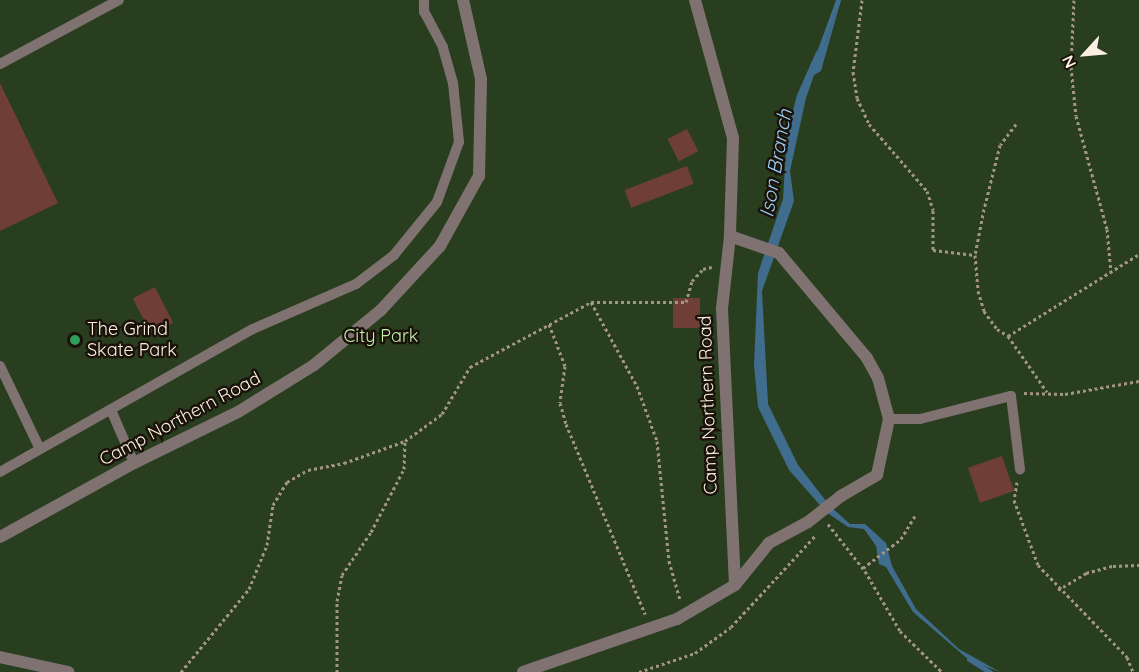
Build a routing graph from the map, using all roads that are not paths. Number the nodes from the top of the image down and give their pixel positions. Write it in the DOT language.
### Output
graph roads {
  1 [pos="119,0"];
  2 [pos="424,0"];
  3 [pos="463,0"];
  4 [pos="694,0"];
  5 [pos="0,64"];
  6 [pos="730,236"];
  7 [pos="0,366"];
  8 [pos="111,410"];
  9 [pos="889,419"];
  10 [pos="40,449"];
  11 [pos="134,464"];
  12 [pos="1020,469"];
  13 [pos="0,472"];
  14 [pos="0,537"];
  15 [pos="735,585"];
  16 [pos="0,657"];
  17 [pos="68,672"];
  18 [pos="523,672"];
  1 -- 5 [label="lane"];
  2 -- 8 [label="lane"];
  3 -- 11 [label="street, Camp Northern Road"];
  4 -- 6 [label="street, Camp Northern Road"];
  6 -- 9 [label="street"];
  6 -- 15 [label="street, Camp Northern Road"];
  7 -- 10 [label="lane"];
  8 -- 10 [label="lane"];
  8 -- 11 [label="lane"];
  9 -- 12 [label="lane"];
  9 -- 15 [label="street"];
  10 -- 13 [label="lane"];
  11 -- 14 [label="street, Camp Northern Road"];
  15 -- 18 [label="street"];
  16 -- 17 [label="street"];
}
